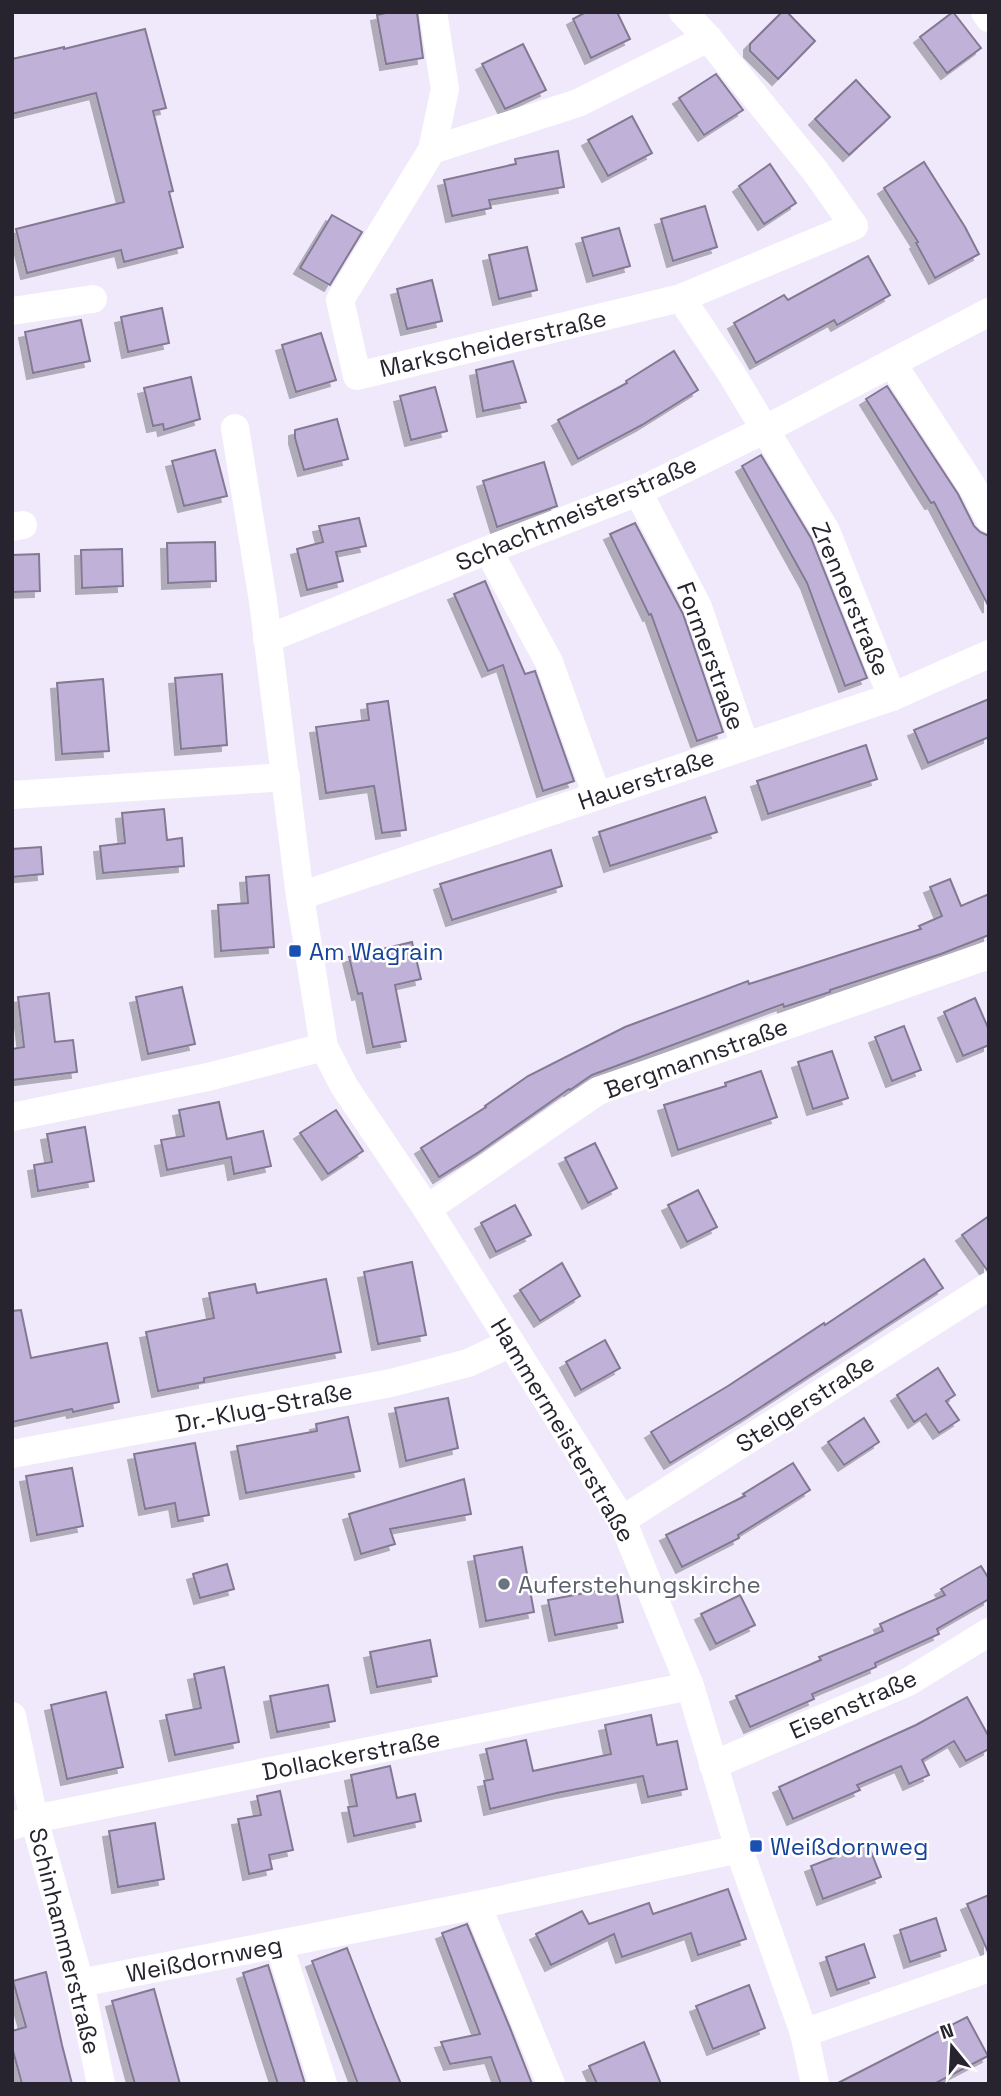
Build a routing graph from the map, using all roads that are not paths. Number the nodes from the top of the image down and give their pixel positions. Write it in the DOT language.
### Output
graph roads {
  1 [pos="433,12"];
  2 [pos="683,12"];
  3 [pos="985,12"];
  4 [pos="989,18"];
  5 [pos="708,38"];
  6 [pos="432,150"];
  7 [pos="681,298"];
  8 [pos="93,299"];
  9 [pos="12,311"];
  10 [pos="989,312"];
  11 [pos="892,363"];
  12 [pos="235,428"];
  13 [pos="764,430"];
  14 [pos="639,492"];
  15 [pos="989,518"];
  16 [pos="488,550"];
  17 [pos="267,639"];
  18 [pos="989,654"];
  19 [pos="892,697"];
  20 [pos="745,746"];
  21 [pos="286,777"];
  22 [pos="12,795"];
  23 [pos="597,796"];
  24 [pos="300,896"];
  25 [pos="989,955"];
  26 [pos="324,1047"];
  27 [pos="12,1117"];
  28 [pos="426,1209"];
  29 [pos="989,1286"];
  30 [pos="512,1343"];
  31 [pos="12,1454"];
  32 [pos="622,1520"];
  33 [pos="989,1632"];
  34 [pos="690,1686"];
  35 [pos="12,1716"];
  36 [pos="713,1765"];
  37 [pos="23,1822"];
  38 [pos="739,1849"];
  39 [pos="477,1905"];
  40 [pos="279,1944"];
  41 [pos="989,1968"];
  42 [pos="80,1983"];
  43 [pos="804,2033"];
  44 [pos="101,2084"];
  45 [pos="323,2084"];
  46 [pos="551,2084"];
  47 [pos="815,2084"];
  1 -- 6 [label="street"];
  2 -- 5 [label="street"];
  3 -- 4 [label="street"];
  5 -- 6 [label="street"];
  5 -- 7 [label="street, Markscheiderstraße"];
  6 -- 7 [label="street, Markscheiderstraße"];
  7 -- 13 [label="street"];
  8 -- 9 [label="street"];
  10 -- 11 [label="street, Schachtmeisterstraße"];
  11 -- 13 [label="street, Schachtmeisterstraße"];
  11 -- 15 [label="street"];
  12 -- 17 [label="street"];
  13 -- 14 [label="street, Schachtmeisterstraße"];
  13 -- 19 [label="street, Zrennerstraße"];
  14 -- 16 [label="street, Schachtmeisterstraße"];
  14 -- 20 [label="street, Formerstraße"];
  16 -- 17 [label="street, Schachtmeisterstraße"];
  16 -- 23 [label="street"];
  17 -- 21 [label="street"];
  18 -- 19 [label="street, Hauerstraße"];
  19 -- 20 [label="street, Hauerstraße"];
  20 -- 23 [label="street, Hauerstraße"];
  21 -- 22 [label="street"];
  21 -- 24 [label="street"];
  23 -- 24 [label="street, Hauerstraße"];
  24 -- 26 [label="street"];
  25 -- 28 [label="street, Bergmannstraße"];
  26 -- 27 [label="street"];
  26 -- 28 [label="street, Hammermeisterstraße"];
  28 -- 30 [label="street, Hammermeisterstraße"];
  29 -- 32 [label="street, Steigerstraße"];
  30 -- 31 [label="street, Dr.-Klug-Straße"];
  30 -- 32 [label="street, Hammermeisterstraße"];
  32 -- 34 [label="street, Hammermeisterstraße"];
  33 -- 36 [label="street, Eisenstraße"];
  34 -- 36 [label="street, Hammermeisterstraße"];
  34 -- 37 [label="street, Dollackerstraße"];
  35 -- 37 [label="street, Schinhammerstraße"];
  36 -- 38 [label="street, Hammermeisterstraße"];
  37 -- 42 [label="street, Schinhammerstraße"];
  38 -- 39 [label="street, Weißdornweg"];
  38 -- 43 [label="street, Hammermeisterstraße"];
  39 -- 40 [label="street, Weißdornweg"];
  39 -- 46 [label="street"];
  40 -- 42 [label="street, Weißdornweg"];
  40 -- 45 [label="street"];
  41 -- 43 [label="street"];
  42 -- 44 [label="street, Schinhammerstraße"];
  43 -- 47 [label="street, Hammermeisterstraße"];
}
